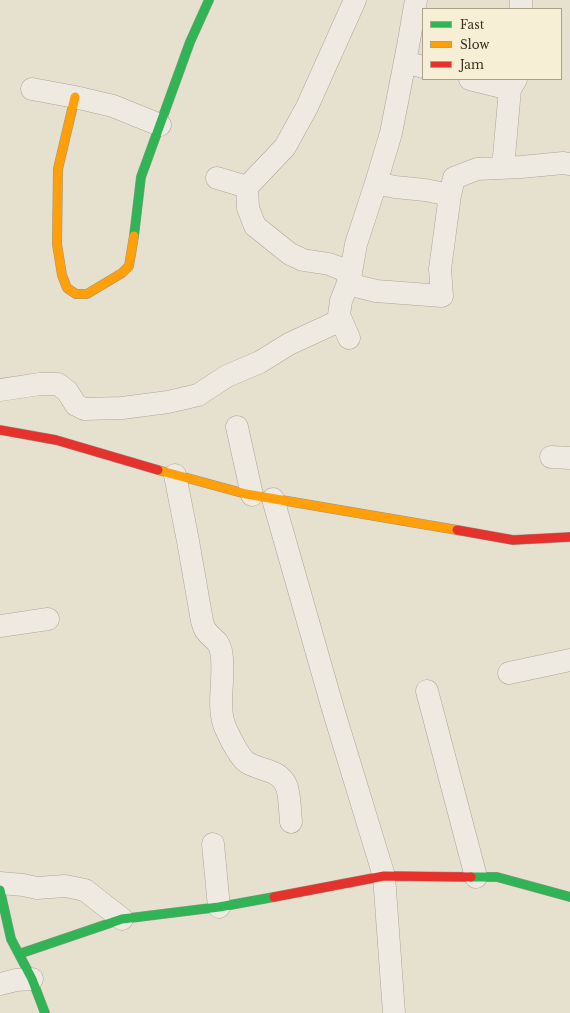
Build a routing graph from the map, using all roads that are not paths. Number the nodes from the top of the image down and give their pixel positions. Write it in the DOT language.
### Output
graph roads {
  1 [pos="209,0"];
  2 [pos="355,0"];
  3 [pos="416,0"];
  4 [pos="414,65"];
  5 [pos="479,80"];
  6 [pos="513,84"];
  7 [pos="32,90"];
  8 [pos="75,97"];
  9 [pos="160,125"];
  10 [pos="570,164"];
  11 [pos="503,168"];
  12 [pos="217,178"];
  13 [pos="376,182"];
  14 [pos="247,187"];
  15 [pos="450,195"];
  16 [pos="349,281"];
  17 [pos="0,390"];
  18 [pos="237,427"];
  19 [pos="0,430"];
  20 [pos="175,475"];
  21 [pos="262,497"];
  22 [pos="570,537"];
  23 [pos="48,619"];
  24 [pos="0,626"];
  25 [pos="570,660"];
  26 [pos="509,673"];
  27 [pos="427,691"];
  28 [pos="291,822"];
  29 [pos="213,844"];
  30 [pos="384,876"];
  31 [pos="476,877"];
  32 [pos="0,883"];
  33 [pos="0,890"];
  34 [pos="570,897"];
  35 [pos="219,907"];
  36 [pos="3,915"];
  37 [pos="122,919"];
  38 [pos="19,954"];
  39 [pos="32,978"];
  40 [pos="0,984"];
  41 [pos="45,1013"];
  42 [pos="394,1013"];
  1 -- 9 [label="street"];
  2 -- 14 [label="street"];
  3 -- 4 [label="street"];
  4 -- 13 [label="street"];
  5 -- 6 [label="street"];
  6 -- 11 [label="street"];
  7 -- 8 [label="street"];
  8 -- 9 [label="street"];
  8 -- 9 [label="street"];
  10 -- 11 [label="street"];
  11 -- 15 [label="street"];
  12 -- 14 [label="street"];
  13 -- 15 [label="street"];
  13 -- 16 [label="street"];
  14 -- 16 [label="street"];
  15 -- 16 [label="street"];
  16 -- 17 [label="street"];
  18 -- 21 [label="street"];
  19 -- 20 [label="street"];
  20 -- 21 [label="street"];
  20 -- 28 [label="street"];
  21 -- 22 [label="street"];
  21 -- 30 [label="street"];
  23 -- 24 [label="street"];
  25 -- 26 [label="street"];
  27 -- 31 [label="street"];
  29 -- 35 [label="street"];
  30 -- 31 [label="street"];
  30 -- 35 [label="street"];
  30 -- 42 [label="street"];
  31 -- 34 [label="street"];
  32 -- 37 [label="street"];
  33 -- 36 [label="street"];
  35 -- 37 [label="street"];
  36 -- 38 [label="street"];
  37 -- 38 [label="street"];
  38 -- 39 [label="street"];
  39 -- 40 [label="street"];
  39 -- 41 [label="street"];
}
